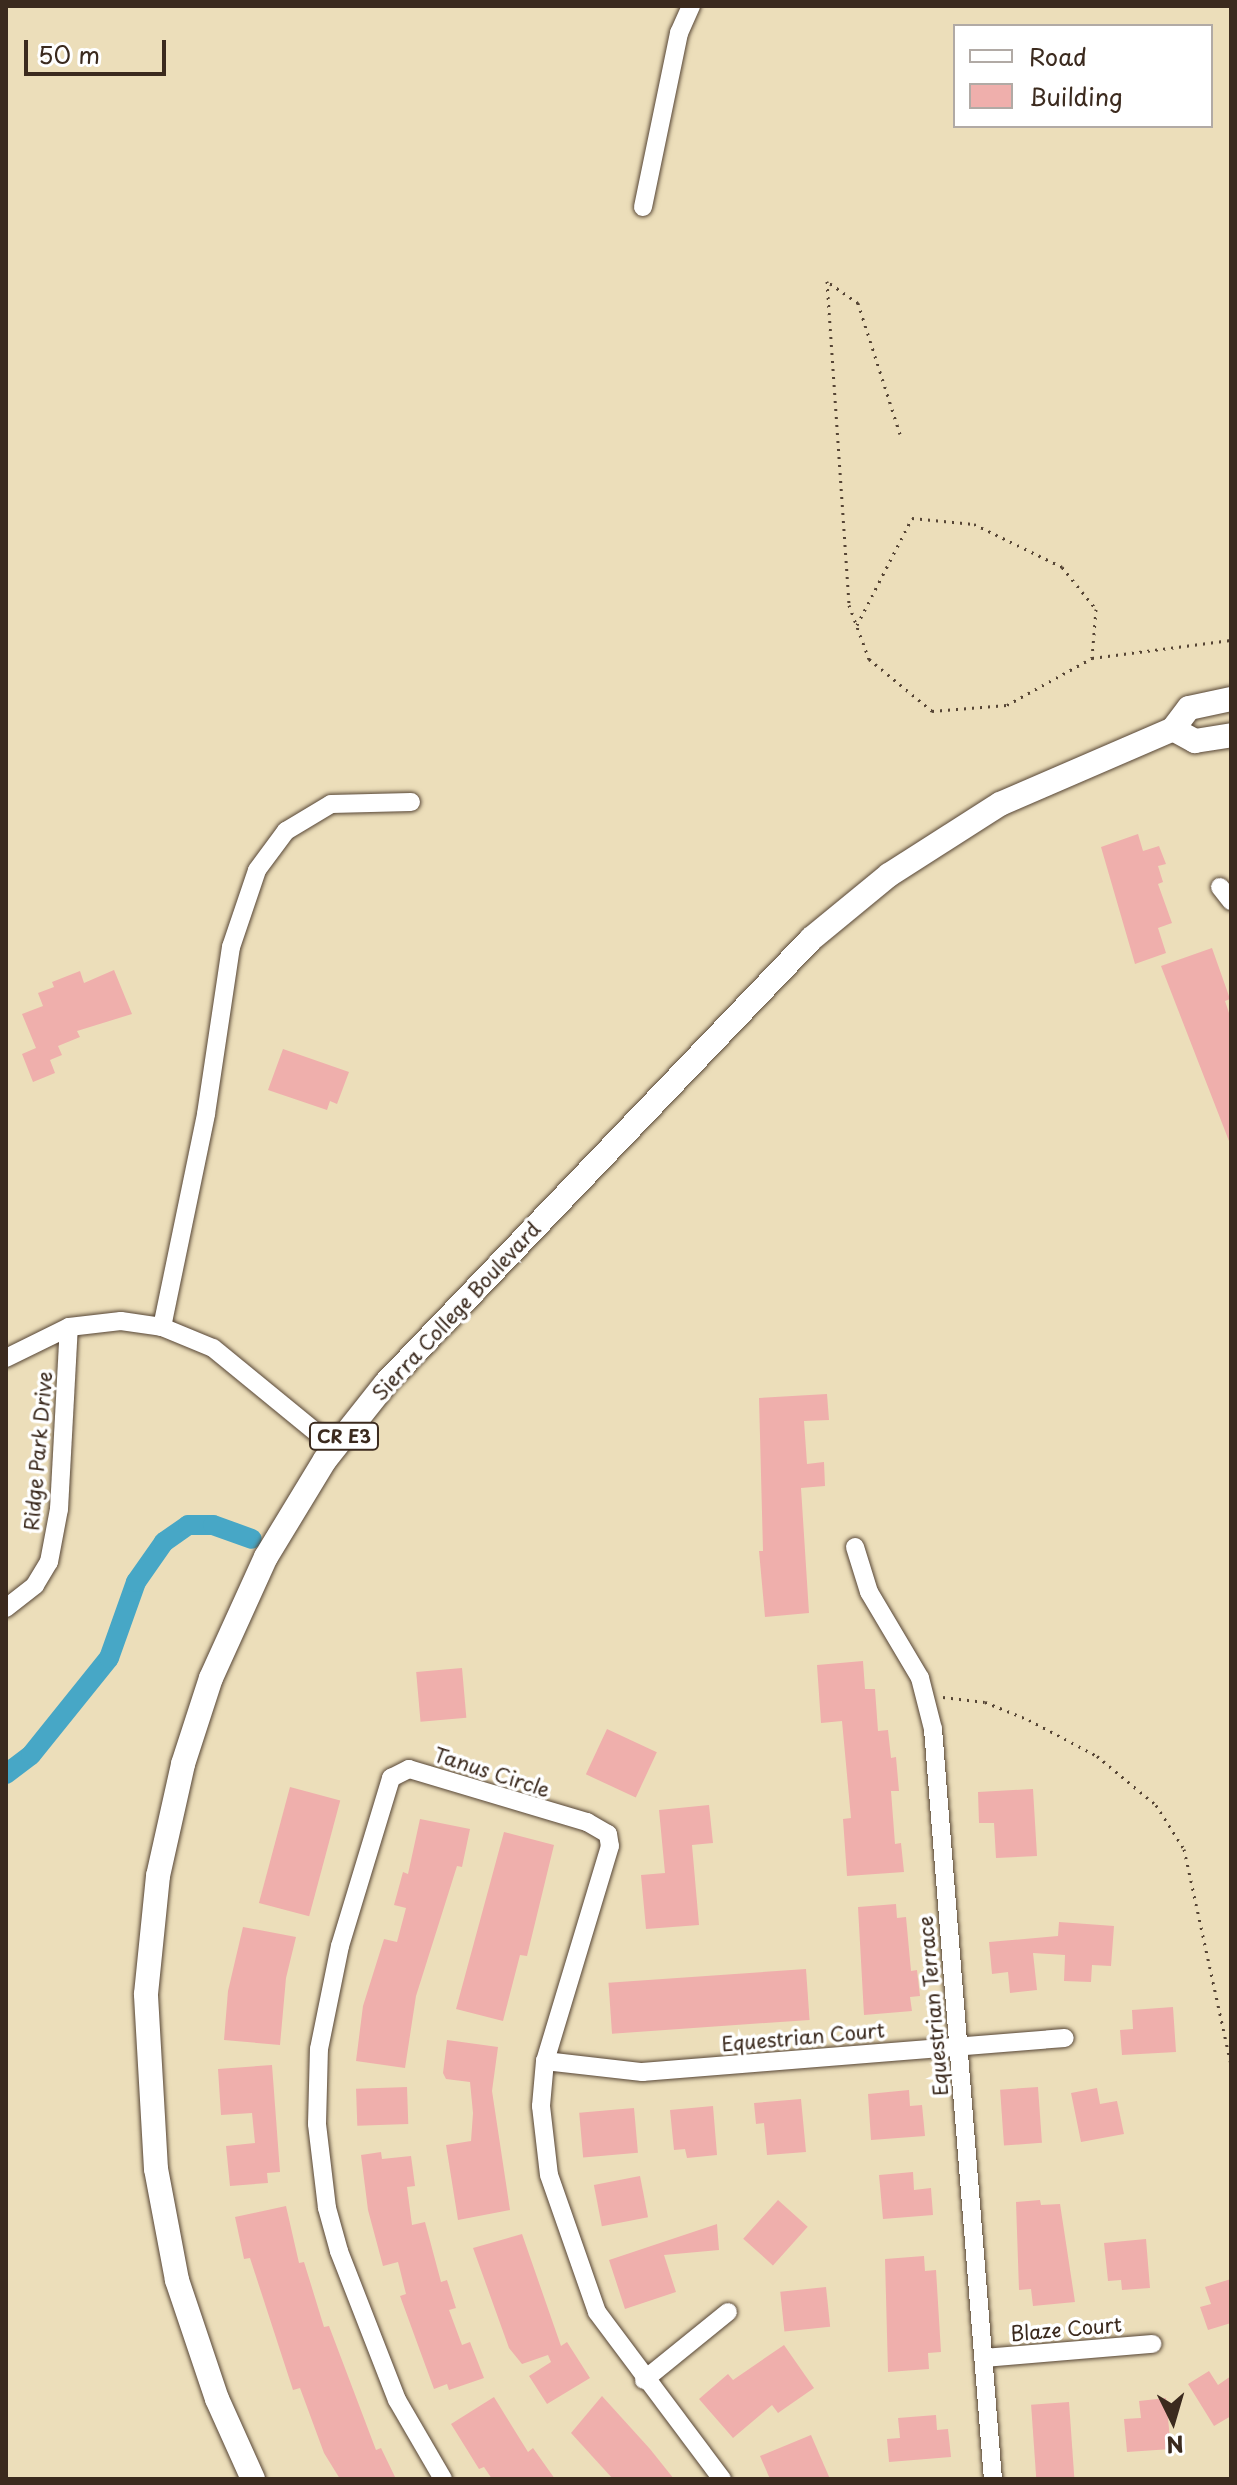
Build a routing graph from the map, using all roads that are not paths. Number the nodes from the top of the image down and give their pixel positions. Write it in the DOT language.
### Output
graph roads {
  1 [pos="691,6"];
  2 [pos="643,207"];
  3 [pos="1231,699"];
  4 [pos="1173,729"];
  5 [pos="1231,735"];
  6 [pos="411,802"];
  7 [pos="69,1327"];
  8 [pos="162,1327"];
  9 [pos="6,1358"];
  10 [pos="335,1448"];
  11 [pos="855,1547"];
  12 [pos="6,1608"];
  13 [pos="1065,2038"];
  14 [pos="958,2046"];
  15 [pos="545,2061"];
  16 [pos="728,2312"];
  17 [pos="1152,2344"];
  18 [pos="984,2358"];
  19 [pos="644,2380"];
  20 [pos="253,2479"];
  21 [pos="443,2479"];
  22 [pos="722,2479"];
  23 [pos="993,2479"];
  1 -- 2 [label="street"];
  3 -- 4 [label="main road, Sierra College Boulevard / CR E3"];
  4 -- 5 [label="main road"];
  4 -- 10 [label="main road, Sierra College Boulevard / CR E3"];
  6 -- 8 [label="street"];
  7 -- 8 [label="street, Ridge Park Drive"];
  7 -- 9 [label="street, Ridge Park Drive"];
  7 -- 12 [label="street, Ridge Park Drive"];
  8 -- 10 [label="street, Ridge Park Drive"];
  10 -- 20 [label="main road, Sierra College Boulevard / CR E3"];
  11 -- 14 [label="street, Equestrian Terrace"];
  13 -- 14 [label="street, Equestrian Court"];
  14 -- 15 [label="street, Equestrian Court"];
  14 -- 18 [label="street, Equestrian Terrace"];
  15 -- 19 [label="street, Tanus Circle"];
  15 -- 21 [label="street, Tanus Circle"];
  16 -- 19 [label="street"];
  17 -- 18 [label="street, Blaze Court"];
  18 -- 23 [label="street, Equestrian Terrace"];
  19 -- 22 [label="street, Tanus Circle"];
}
